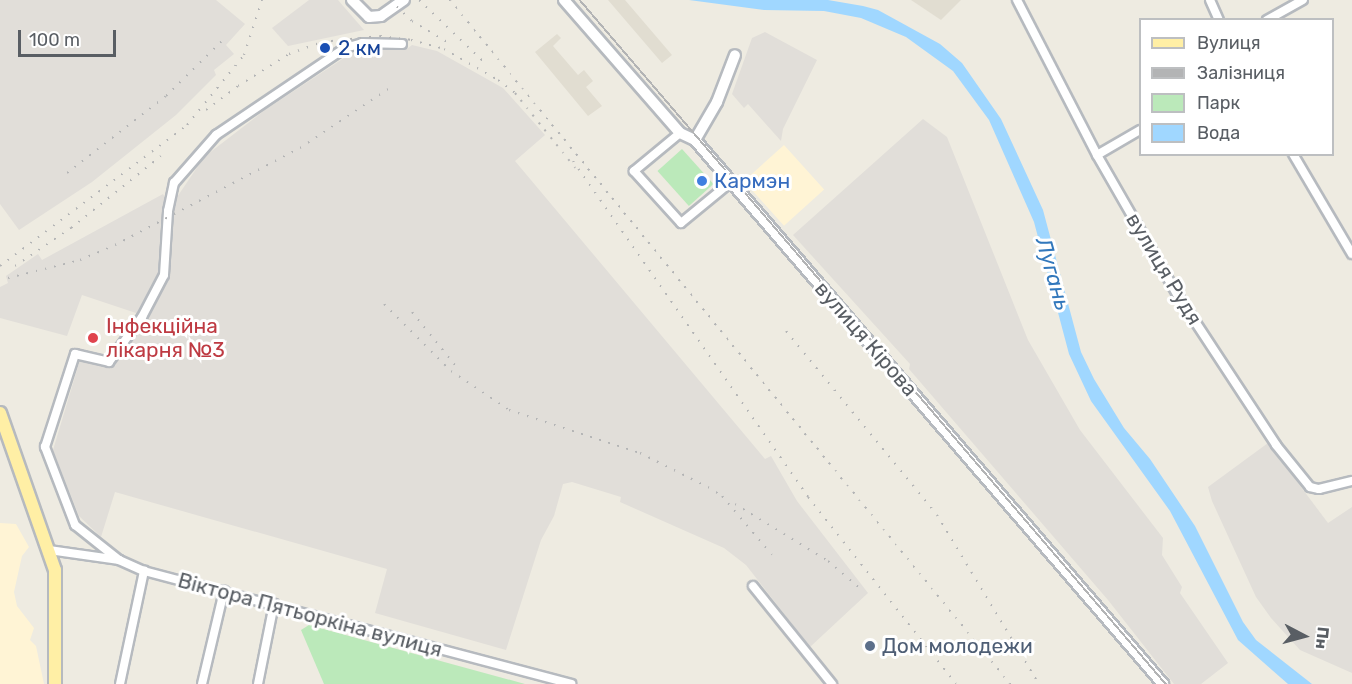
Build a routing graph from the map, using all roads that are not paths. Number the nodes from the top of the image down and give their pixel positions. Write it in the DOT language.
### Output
graph roads {
  1 [pos="352,0"];
  2 [pos="404,0"];
  3 [pos="564,0"];
  4 [pos="1017,0"];
  5 [pos="1210,0"];
  6 [pos="1303,0"];
  7 [pos="1218,18"];
  8 [pos="1271,18"];
  9 [pos="402,44"];
  10 [pos="735,55"];
  11 [pos="1139,131"];
  12 [pos="680,133"];
  13 [pos="694,140"];
  14 [pos="1097,155"];
  15 [pos="1294,156"];
  16 [pos="731,182"];
  17 [pos="1352,253"];
  18 [pos="0,413"];
  19 [pos="1352,481"];
  20 [pos="50,550"];
  21 [pos="119,560"];
  22 [pos="144,571"];
  23 [pos="753,586"];
  24 [pos="224,591"];
  25 [pos="274,604"];
  26 [pos="55,684"];
  27 [pos="120,684"];
  28 [pos="202,684"];
  29 [pos="258,684"];
  30 [pos="571,684"];
  31 [pos="832,684"];
  32 [pos="1163,684"];
  1 -- 2 [label="street"];
  3 -- 12 [label="street, вулиця Кірова"];
  4 -- 14 [label="street, вулиця Рудя"];
  5 -- 7 [label="street"];
  6 -- 8 [label="street"];
  9 -- 21 [label="street"];
  10 -- 13 [label="street"];
  11 -- 14 [label="street"];
  12 -- 13 [label="street, вулиця Кірова"];
  12 -- 16 [label="street"];
  13 -- 16 [label="street, вулиця Кірова"];
  14 -- 19 [label="street, вулиця Рудя"];
  15 -- 17 [label="street"];
  16 -- 32 [label="street, вулиця Кірова"];
  18 -- 20 [label="main road"];
  20 -- 21 [label="street, Віктора Пятьоркіна вулиця"];
  20 -- 26 [label="main road"];
  21 -- 22 [label="street, Віктора Пятьоркіна вулиця"];
  22 -- 24 [label="street, Віктора Пятьоркіна вулиця"];
  22 -- 27 [label="street"];
  23 -- 31 [label="street"];
  24 -- 25 [label="street, Віктора Пятьоркіна вулиця"];
  24 -- 28 [label="street"];
  25 -- 29 [label="street"];
  25 -- 30 [label="street, Віктора Пятьоркіна вулиця"];
}
